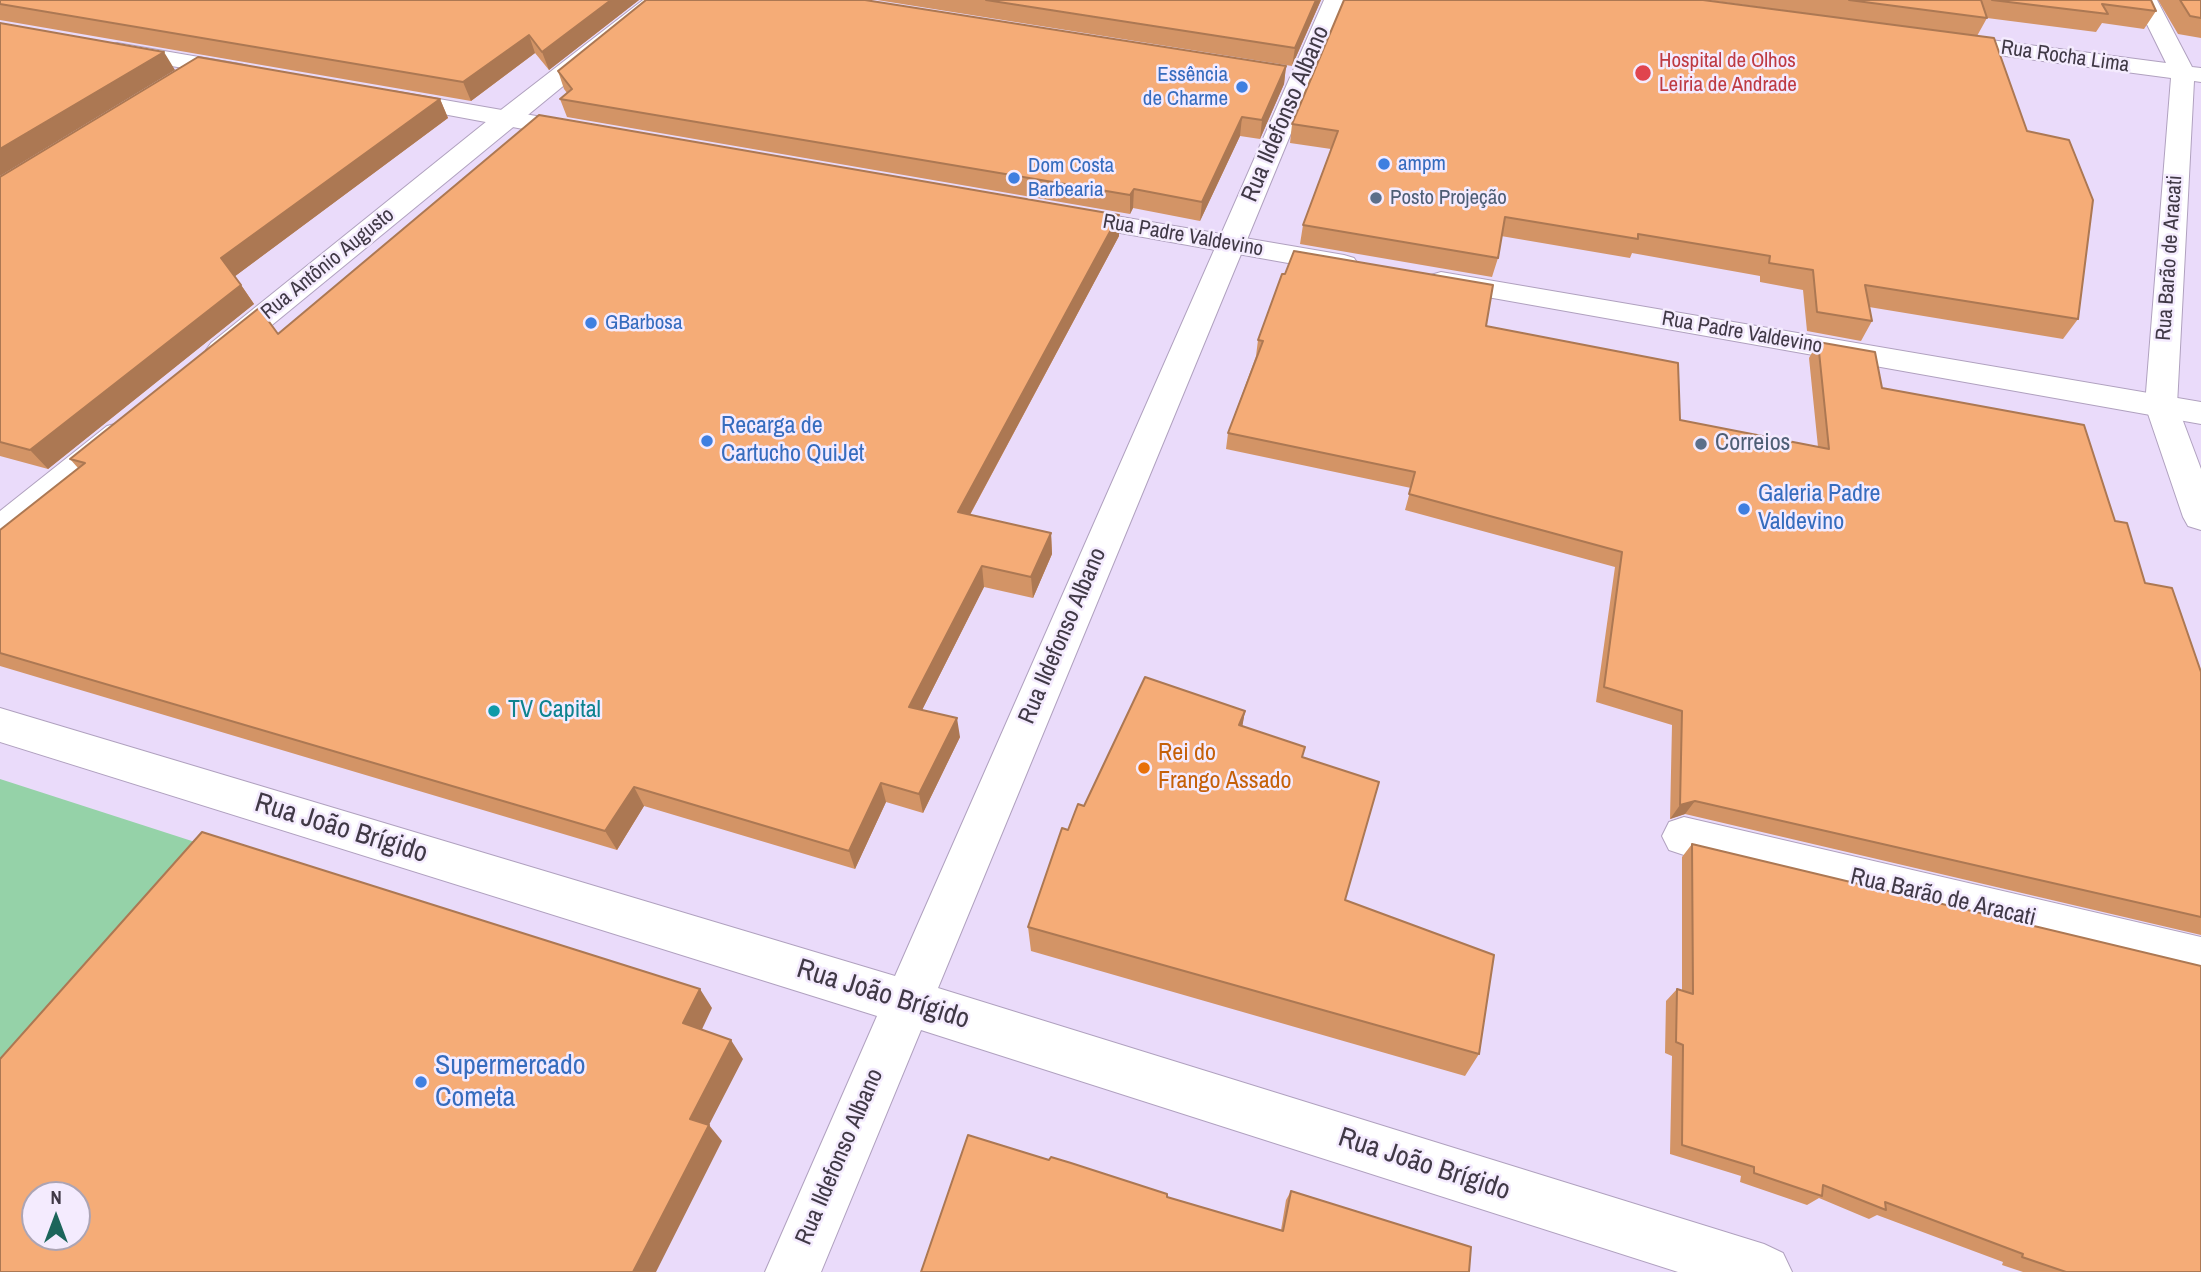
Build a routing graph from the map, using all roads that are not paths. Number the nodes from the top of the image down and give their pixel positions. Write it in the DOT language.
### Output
graph roads {
  1 [pos="657,0"];
  2 [pos="1335,0"];
  3 [pos="2146,0"];
  4 [pos="1925,38"];
  5 [pos="96,46"];
  6 [pos="204,65"];
  7 [pos="1272,72"];
  8 [pos="2192,74"];
  9 [pos="272,77"];
  10 [pos="1300,77"];
  11 [pos="174,83"];
  12 [pos="369,94"];
  13 [pos="506,118"];
  14 [pos="611,137"];
  15 [pos="1043,212"];
  16 [pos="1231,244"];
  17 [pos="1365,267"];
  18 [pos="1418,277"];
  19 [pos="202,366"];
  20 [pos="2161,405"];
  21 [pos="2201,413"];
  22 [pos="139,418"];
  23 [pos="2201,517"];
  24 [pos="0,530"];
  25 [pos="0,725"];
  26 [pos="1684,836"];
  27 [pos="2201,959"];
  28 [pos="905,1002"];
  29 [pos="793,1272"];
  30 [pos="1764,1272"];
  1 -- 13 [label="street, Rua Antônio Augusto"];
  2 -- 10 [label="street, Rua Ildefonso Albano"];
  3 -- 8 [label="street"];
  4 -- 8 [label="street, Rua Rocha Lima"];
  5 -- 6 [label="street"];
  6 -- 9 [label="street"];
  6 -- 11 [label="street"];
  7 -- 10 [label="street"];
  8 -- 20 [label="street, Rua Barão de Aracati"];
  10 -- 16 [label="street, Rua Ildefonso Albano"];
  12 -- 13 [label="street"];
  13 -- 14 [label="street"];
  13 -- 19 [label="street, Rua Antônio Augusto"];
  15 -- 16 [label="street, Rua Padre Valdevino"];
  16 -- 17 [label="street, Rua Padre Valdevino"];
  16 -- 28 [label="street, Rua Ildefonso Albano"];
  18 -- 20 [label="street, Rua Padre Valdevino"];
  20 -- 21 [label="street, Rua Padre Valdevino"];
  20 -- 23 [label="street, Rua Barão de Aracati"];
  22 -- 24 [label="street"];
  25 -- 28 [label="street, Rua João Brígido"];
  26 -- 27 [label="street, Rua Barão de Aracati"];
  28 -- 29 [label="street, Rua Ildefonso Albano"];
  28 -- 30 [label="street, Rua João Brígido"];
}
